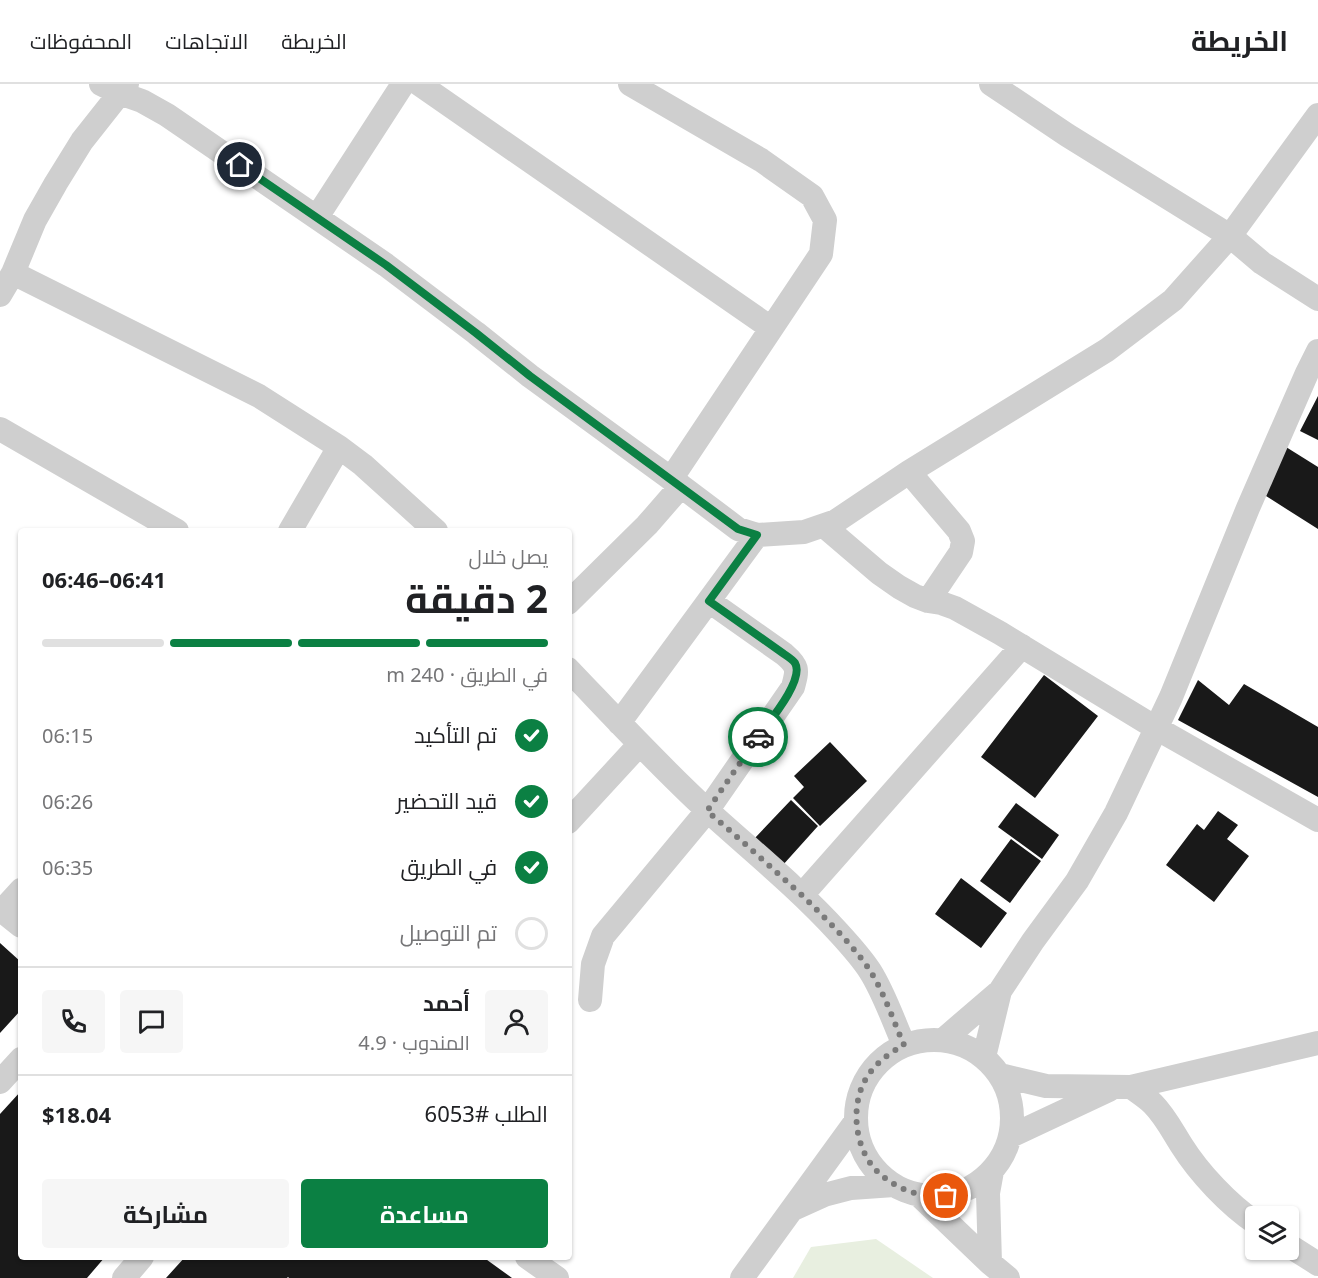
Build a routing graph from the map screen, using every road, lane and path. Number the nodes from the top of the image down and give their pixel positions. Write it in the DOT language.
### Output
graph roads {
  1 [pos="403,84"];
  2 [pos="419,84"];
  3 [pos="630,84"];
  4 [pos="991,84"];
  5 [pos="115,87"];
  6 [pos="1318,115"];
  7 [pos="317,218"];
  8 [pos="1230,236"];
  9 [pos="13,273"];
  10 [pos="0,295"];
  11 [pos="1317,297"];
  12 [pos="771,328"];
  13 [pos="1318,351"];
  14 [pos="0,429"];
  15 [pos="339,447"];
  16 [pos="909,472"];
  17 [pos="676,483"];
  18 [pos="824,526"];
  19 [pos="172,528"];
  20 [pos="292,528"];
  21 [pos="433,528"];
  22 [pos="757,535"];
  23 [pos="572,599"];
  24 [pos="709,601"];
  25 [pos="928,601"];
  26 [pos="1022,646"];
  27 [pos="572,673"];
  28 [pos="619,723"];
  29 [pos="1156,728"];
  30 [pos="639,745"];
  31 [pos="707,811"];
  32 [pos="572,818"];
  33 [pos="1318,820"];
  34 [pos="18,893"];
  35 [pos="802,896"];
  36 [pos="1,910"];
  37 [pos="18,924"];
  38 [pos="1000,991"];
  39 [pos="590,1000"];
  40 [pos="943,1040"];
  41 [pos="1318,1043"];
  42 [pos="904,1045"];
  43 [pos="984,1057"];
  44 [pos="18,1062"];
  45 [pos="1000,1075"];
  46 [pos="0,1082"];
  47 [pos="1123,1087"];
  48 [pos="856,1121"];
  49 [pos="1011,1136"];
  50 [pos="992,1171"];
  51 [pos="894,1185"];
  52 [pos="919,1195"];
  53 [pos="790,1210"];
  54 [pos="1245,1215"];
  55 [pos="1299,1252"];
  56 [pos="139,1260"];
  57 [pos="531,1260"];
  58 [pos="990,1263"];
  59 [pos="1318,1264"];
  60 [pos="124,1278"];
  61 [pos="557,1278"];
  62 [pos="742,1278"];
  63 [pos="1008,1278"];
  1 -- 7 [label="street"];
  2 -- 12 [label="street"];
  3 -- 12 [label="street"];
  4 -- 8 [label="street"];
  5 -- 7 [label="street"];
  5 -- 9 [label="street"];
  6 -- 8 [label="street"];
  7 -- 17 [label="street"];
  8 -- 11 [label="street"];
  8 -- 16 [label="street"];
  9 -- 10 [label="street"];
  9 -- 15 [label="street"];
  12 -- 17 [label="street"];
  13 -- 29 [label="street"];
  14 -- 19 [label="street"];
  15 -- 20 [label="street"];
  15 -- 21 [label="street"];
  16 -- 18 [label="street"];
  16 -- 25 [label="street"];
  17 -- 22 [label="street"];
  17 -- 23 [label="street"];
  18 -- 22 [label="street"];
  18 -- 25 [label="street"];
  22 -- 24 [label="street"];
  24 -- 28 [label="street"];
  24 -- 31 [label="street"];
  25 -- 26 [label="street"];
  26 -- 29 [label="street"];
  26 -- 35 [label="street"];
  27 -- 28 [label="street"];
  28 -- 30 [label="street"];
  29 -- 33 [label="street"];
  29 -- 38 [label="street"];
  30 -- 31 [label="street"];
  30 -- 32 [label="street"];
  31 -- 35 [label="street"];
  31 -- 39 [label="street"];
  34 -- 36 [label="street"];
  35 -- 42 [label="street"];
  36 -- 37 [label="street"];
  38 -- 40 [label="street"];
  38 -- 43 [label="street"];
  40 -- 42 [label="street"];
  40 -- 43 [label="street"];
  41 -- 47 [label="street"];
  42 -- 48 [label="street"];
  43 -- 45 [label="street"];
  44 -- 46 [label="street"];
  45 -- 47 [label="street"];
  45 -- 49 [label="street"];
  47 -- 49 [label="street"];
  47 -- 54 [label="street"];
  48 -- 51 [label="street"];
  48 -- 53 [label="street"];
  49 -- 50 [label="street"];
  50 -- 52 [label="street"];
  50 -- 58 [label="street"];
  51 -- 52 [label="street"];
  51 -- 53 [label="street"];
  52 -- 58 [label="street"];
  53 -- 62 [label="street"];
  55 -- 59 [label="street"];
  56 -- 60 [label="street"];
  57 -- 61 [label="street"];
  58 -- 63 [label="street"];
}
